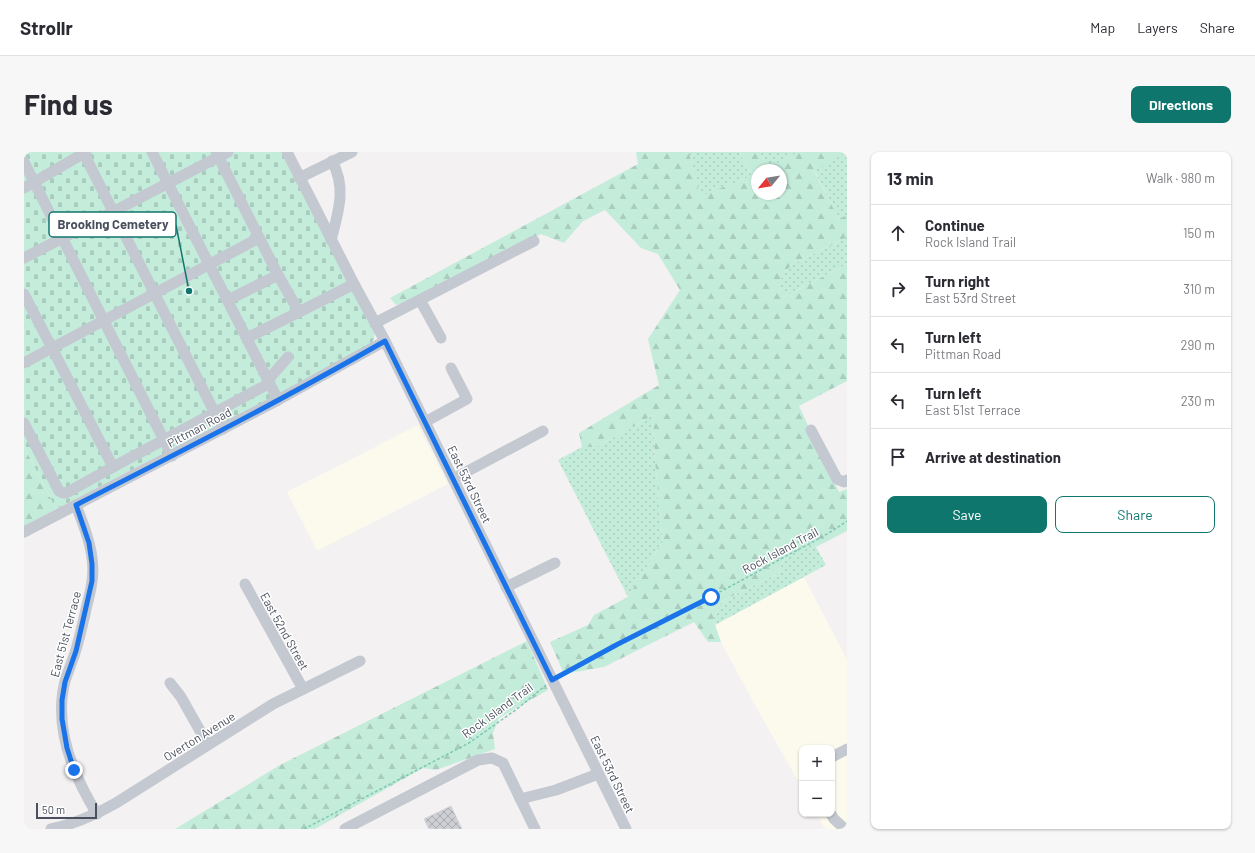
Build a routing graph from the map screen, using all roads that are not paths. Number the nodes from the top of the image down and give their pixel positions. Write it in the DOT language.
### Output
graph roads {
  1 [pos="152,152"];
  2 [pos="286,152"];
  3 [pos="352,152"];
  4 [pos="84,153"];
  5 [pos="221,154"];
  6 [pos="332,161"];
  7 [pos="24,162"];
  8 [pos="299,178"];
  9 [pos="34,183"];
  10 [pos="168,183"];
  11 [pos="24,188"];
  12 [pos="113,212"];
  13 [pos="62,238"];
  14 [pos="260,238"];
  15 [pos="331,240"];
  16 [pos="534,241"];
  17 [pos="24,258"];
  18 [pos="209,264"];
  19 [pos="278,275"];
  20 [pos="354,284"];
  21 [pos="154,293"];
  22 [pos="24,294"];
  23 [pos="228,300"];
  24 [pos="420,300"];
  25 [pos="299,312"];
  26 [pos="104,320"];
  27 [pos="375,323"];
  28 [pos="247,338"];
  29 [pos="441,338"];
  30 [pos="385,341"];
  31 [pos="52,348"];
  32 [pos="288,357"];
  33 [pos="24,363"];
  34 [pos="451,368"];
  35 [pos="269,382"];
  36 [pos="278,400"];
  37 [pos="214,413"];
  38 [pos="425,422"];
  39 [pos="24,423"];
  40 [pos="223,429"];
  41 [pos="811,430"];
  42 [pos="543,431"];
  43 [pos="163,439"];
  44 [pos="172,456"];
  45 [pos="113,467"];
  46 [pos="453,479"];
  47 [pos="847,480"];
  48 [pos="76,505"];
  49 [pos="24,532"];
  50 [pos="555,563"];
  51 [pos="246,584"];
  52 [pos="506,587"];
  53 [pos="360,661"];
  54 [pos="170,683"];
  55 [pos="302,689"];
  56 [pos="208,745"];
  57 [pos="847,748"];
  58 [pos="835,755"];
  59 [pos="598,774"];
  60 [pos="520,799"];
  61 [pos="97,814"];
  62 [pos="833,817"];
  63 [pos="51,829"];
  64 [pos="344,829"];
  65 [pos="535,829"];
  66 [pos="626,829"];
  67 [pos="845,829"];
  1 -- 10 [label="street"];
  2 -- 8 [label="street, East 53rd Street"];
  3 -- 6 [label="street"];
  4 -- 9 [label="street"];
  4 -- 12 [label="street"];
  5 -- 10 [label="street"];
  5 -- 14 [label="street"];
  6 -- 8 [label="street"];
  6 -- 15 [label="street"];
  7 -- 9 [label="street"];
  8 -- 15 [label="street, East 53rd Street"];
  9 -- 11 [label="street"];
  9 -- 13 [label="street"];
  10 -- 12 [label="street"];
  10 -- 18 [label="street"];
  12 -- 13 [label="street"];
  12 -- 21 [label="street"];
  13 -- 17 [label="street"];
  13 -- 26 [label="street"];
  14 -- 18 [label="street"];
  14 -- 19 [label="street"];
  15 -- 20 [label="street, East 53rd Street"];
  16 -- 24 [label="street"];
  18 -- 21 [label="street"];
  18 -- 23 [label="street"];
  19 -- 23 [label="street"];
  19 -- 25 [label="street"];
  20 -- 25 [label="street"];
  20 -- 27 [label="street, East 53rd Street"];
  21 -- 26 [label="street"];
  21 -- 37 [label="street"];
  22 -- 31 [label="street"];
  23 -- 28 [label="street"];
  24 -- 27 [label="street"];
  24 -- 29 [label="street"];
  25 -- 28 [label="street"];
  26 -- 31 [label="street"];
  26 -- 43 [label="street"];
  27 -- 30 [label="street, East 53rd Street"];
  28 -- 35 [label="street"];
  30 -- 36 [label="street, Pittman Road"];
  30 -- 38 [label="street, East 53rd Street"];
  31 -- 33 [label="street"];
  31 -- 45 [label="street"];
  32 -- 35 [label="street"];
  34 -- 38 [label="street"];
  35 -- 36 [label="street"];
  35 -- 37 [label="street"];
  36 -- 40 [label="street, Pittman Road"];
  37 -- 40 [label="street"];
  37 -- 43 [label="street"];
  38 -- 46 [label="street, East 53rd Street"];
  39 -- 45 [label="street"];
  40 -- 44 [label="street, Pittman Road"];
  41 -- 47 [label="street"];
  42 -- 46 [label="street"];
  43 -- 44 [label="street"];
  43 -- 45 [label="street"];
  44 -- 48 [label="street, Pittman Road"];
  46 -- 52 [label="street, East 53rd Street"];
  48 -- 49 [label="street, Pittman Road"];
  48 -- 61 [label="street, East 51st Terrace"];
  50 -- 52 [label="street"];
  51 -- 55 [label="street, East 52nd Street"];
  52 -- 59 [label="street, East 53rd Street"];
  53 -- 55 [label="street, Overton Avenue"];
  54 -- 56 [label="street"];
  55 -- 56 [label="street, Overton Avenue"];
  56 -- 61 [label="street, Overton Avenue"];
  57 -- 58 [label="street"];
  59 -- 60 [label="street"];
  59 -- 66 [label="street, East 53rd Street"];
  60 -- 64 [label="street"];
  60 -- 65 [label="street"];
  61 -- 63 [label="street, Overton Avenue"];
  62 -- 67 [label="street"];
}
